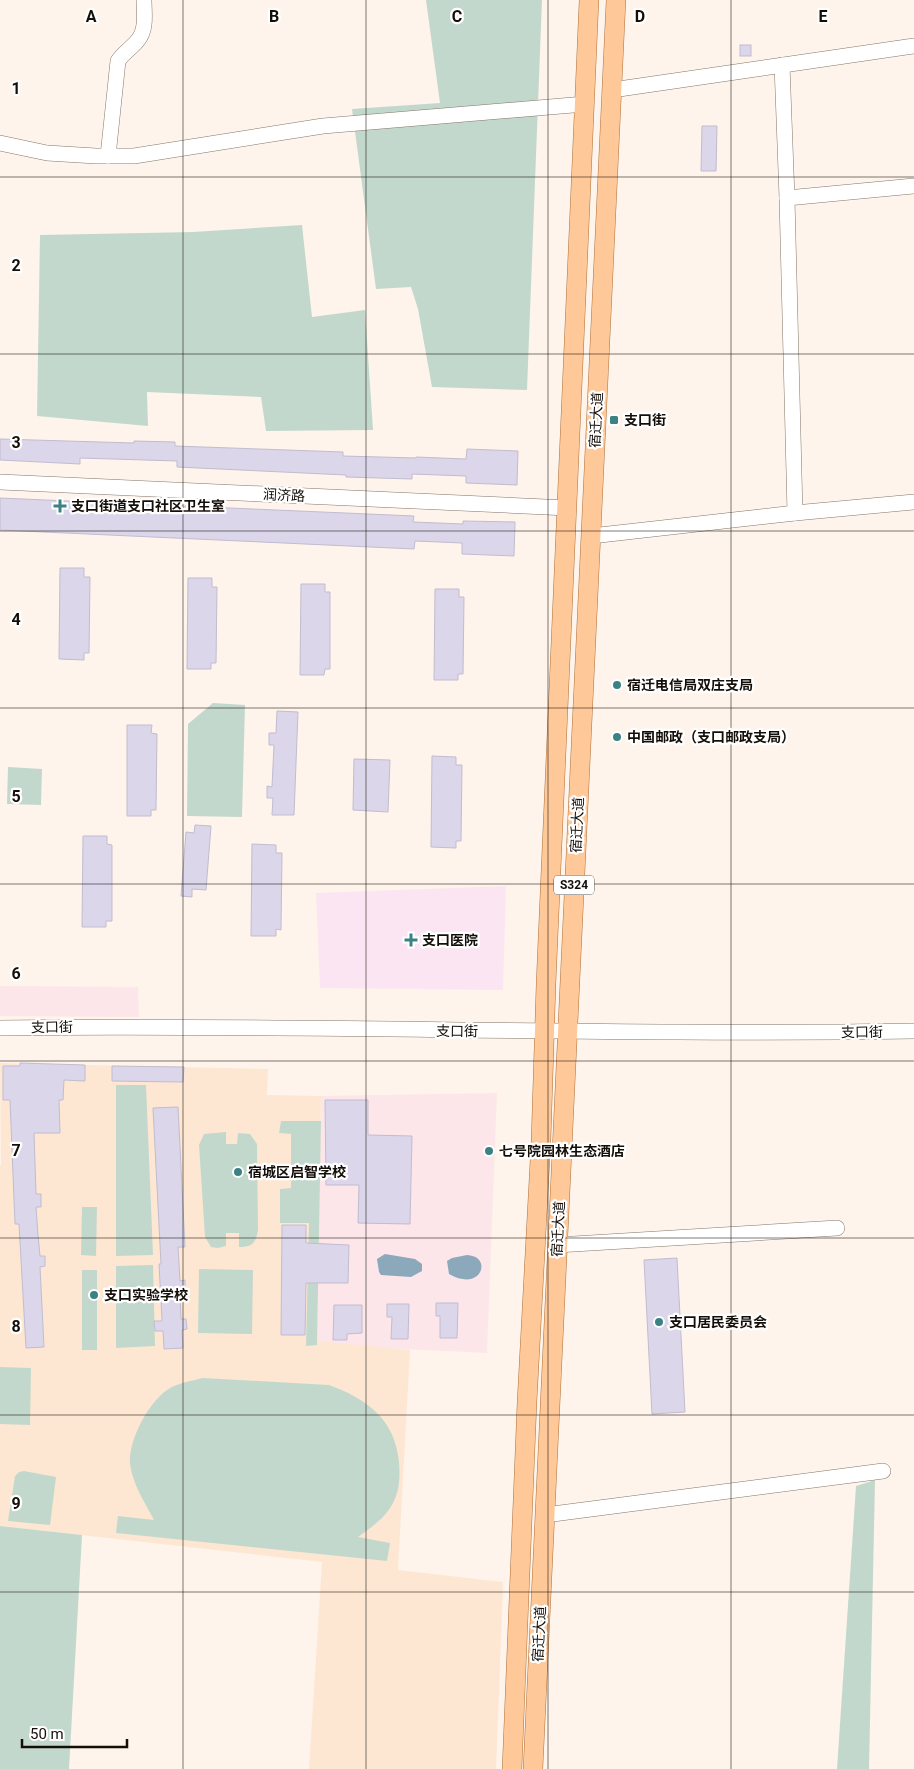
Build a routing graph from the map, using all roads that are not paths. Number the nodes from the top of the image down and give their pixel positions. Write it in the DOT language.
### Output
graph roads {
  1 [pos="144,0"];
  2 [pos="589,0"];
  3 [pos="616,0"];
  4 [pos="914,46"];
  5 [pos="782,65"];
  6 [pos="612,90"];
  7 [pos="585,104"];
  8 [pos="0,144"];
  9 [pos="108,156"];
  10 [pos="914,186"];
  11 [pos="787,198"];
  12 [pos="0,482"];
  13 [pos="914,502"];
  14 [pos="568,508"];
  15 [pos="795,513"];
  16 [pos="591,536"];
  17 [pos="0,1028"];
  18 [pos="914,1031"];
  19 [pos="545,1032"];
  20 [pos="567,1032"];
  21 [pos="837,1228"];
  22 [pos="558,1245"];
  23 [pos="883,1471"];
  24 [pos="545,1515"];
  25 [pos="512,1769"];
  26 [pos="533,1769"];
  1 -- 9 [label="street"];
  2 -- 7 [label="main road, 宿迁大道 / S324"];
  3 -- 6 [label="main road, 宿迁大道 / S324"];
  4 -- 5 [label="street"];
  5 -- 6 [label="street"];
  5 -- 11 [label="street"];
  6 -- 16 [label="main road, 宿迁大道 / S324"];
  7 -- 9 [label="street"];
  7 -- 14 [label="main road, 宿迁大道 / S324"];
  8 -- 9 [label="street"];
  10 -- 11 [label="street"];
  11 -- 15 [label="street"];
  12 -- 14 [label="street, 润济路"];
  13 -- 15 [label="street"];
  14 -- 19 [label="main road, 宿迁大道 / S324"];
  15 -- 16 [label="street"];
  16 -- 20 [label="main road, 宿迁大道 / S324"];
  17 -- 19 [label="street, 支口街"];
  18 -- 20 [label="street, 支口街"];
  19 -- 20 [label="street, 支口街"];
  19 -- 25 [label="main road, 宿迁大道 / S324"];
  20 -- 22 [label="main road, 宿迁大道 / S324"];
  21 -- 22 [label="street"];
  22 -- 24 [label="main road, 宿迁大道 / S324"];
  23 -- 24 [label="street"];
  24 -- 26 [label="main road, 宿迁大道 / S324"];
}
